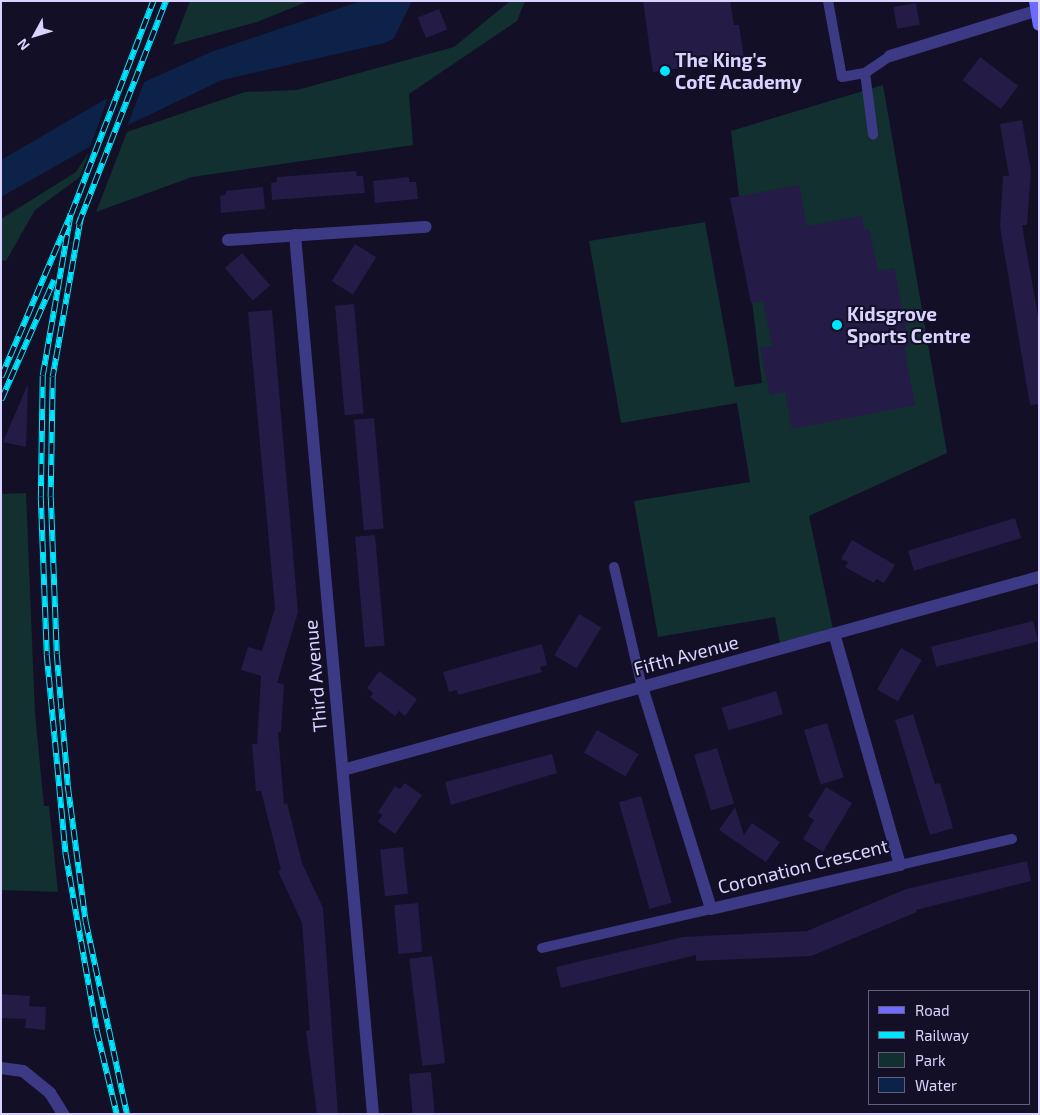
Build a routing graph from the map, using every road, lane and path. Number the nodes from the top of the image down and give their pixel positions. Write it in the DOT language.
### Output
graph roads {
  1 [pos="828,1"];
  2 [pos="1037,7"];
  3 [pos="1039,25"];
  4 [pos="890,56"];
  5 [pos="865,73"];
  6 [pos="873,134"];
  7 [pos="426,227"];
  8 [pos="295,235"];
  9 [pos="228,240"];
  10 [pos="614,567"];
  11 [pos="1039,577"];
  12 [pos="834,634"];
  13 [pos="642,687"];
  14 [pos="342,770"];
  15 [pos="1012,839"];
  16 [pos="900,865"];
  17 [pos="711,909"];
  18 [pos="542,948"];
  19 [pos="1,1068"];
  20 [pos="63,1114"];
  21 [pos="373,1114"];
  1 -- 5 [label="lane"];
  2 -- 3 [label="main road"];
  2 -- 4 [label="street"];
  4 -- 5 [label="lane"];
  5 -- 6 [label="lane"];
  7 -- 8 [label="street"];
  8 -- 9 [label="street"];
  8 -- 14 [label="street, Third Avenue"];
  10 -- 13 [label="lane"];
  11 -- 12 [label="street, Fifth Avenue"];
  12 -- 13 [label="street, Fifth Avenue"];
  12 -- 16 [label="street, Coronation Crescent"];
  13 -- 14 [label="street, Fifth Avenue"];
  13 -- 17 [label="street, Coronation Crescent"];
  14 -- 21 [label="street, Third Avenue"];
  15 -- 16 [label="lane"];
  16 -- 17 [label="street, Coronation Crescent"];
  17 -- 18 [label="lane"];
  19 -- 20 [label="street"];
}
